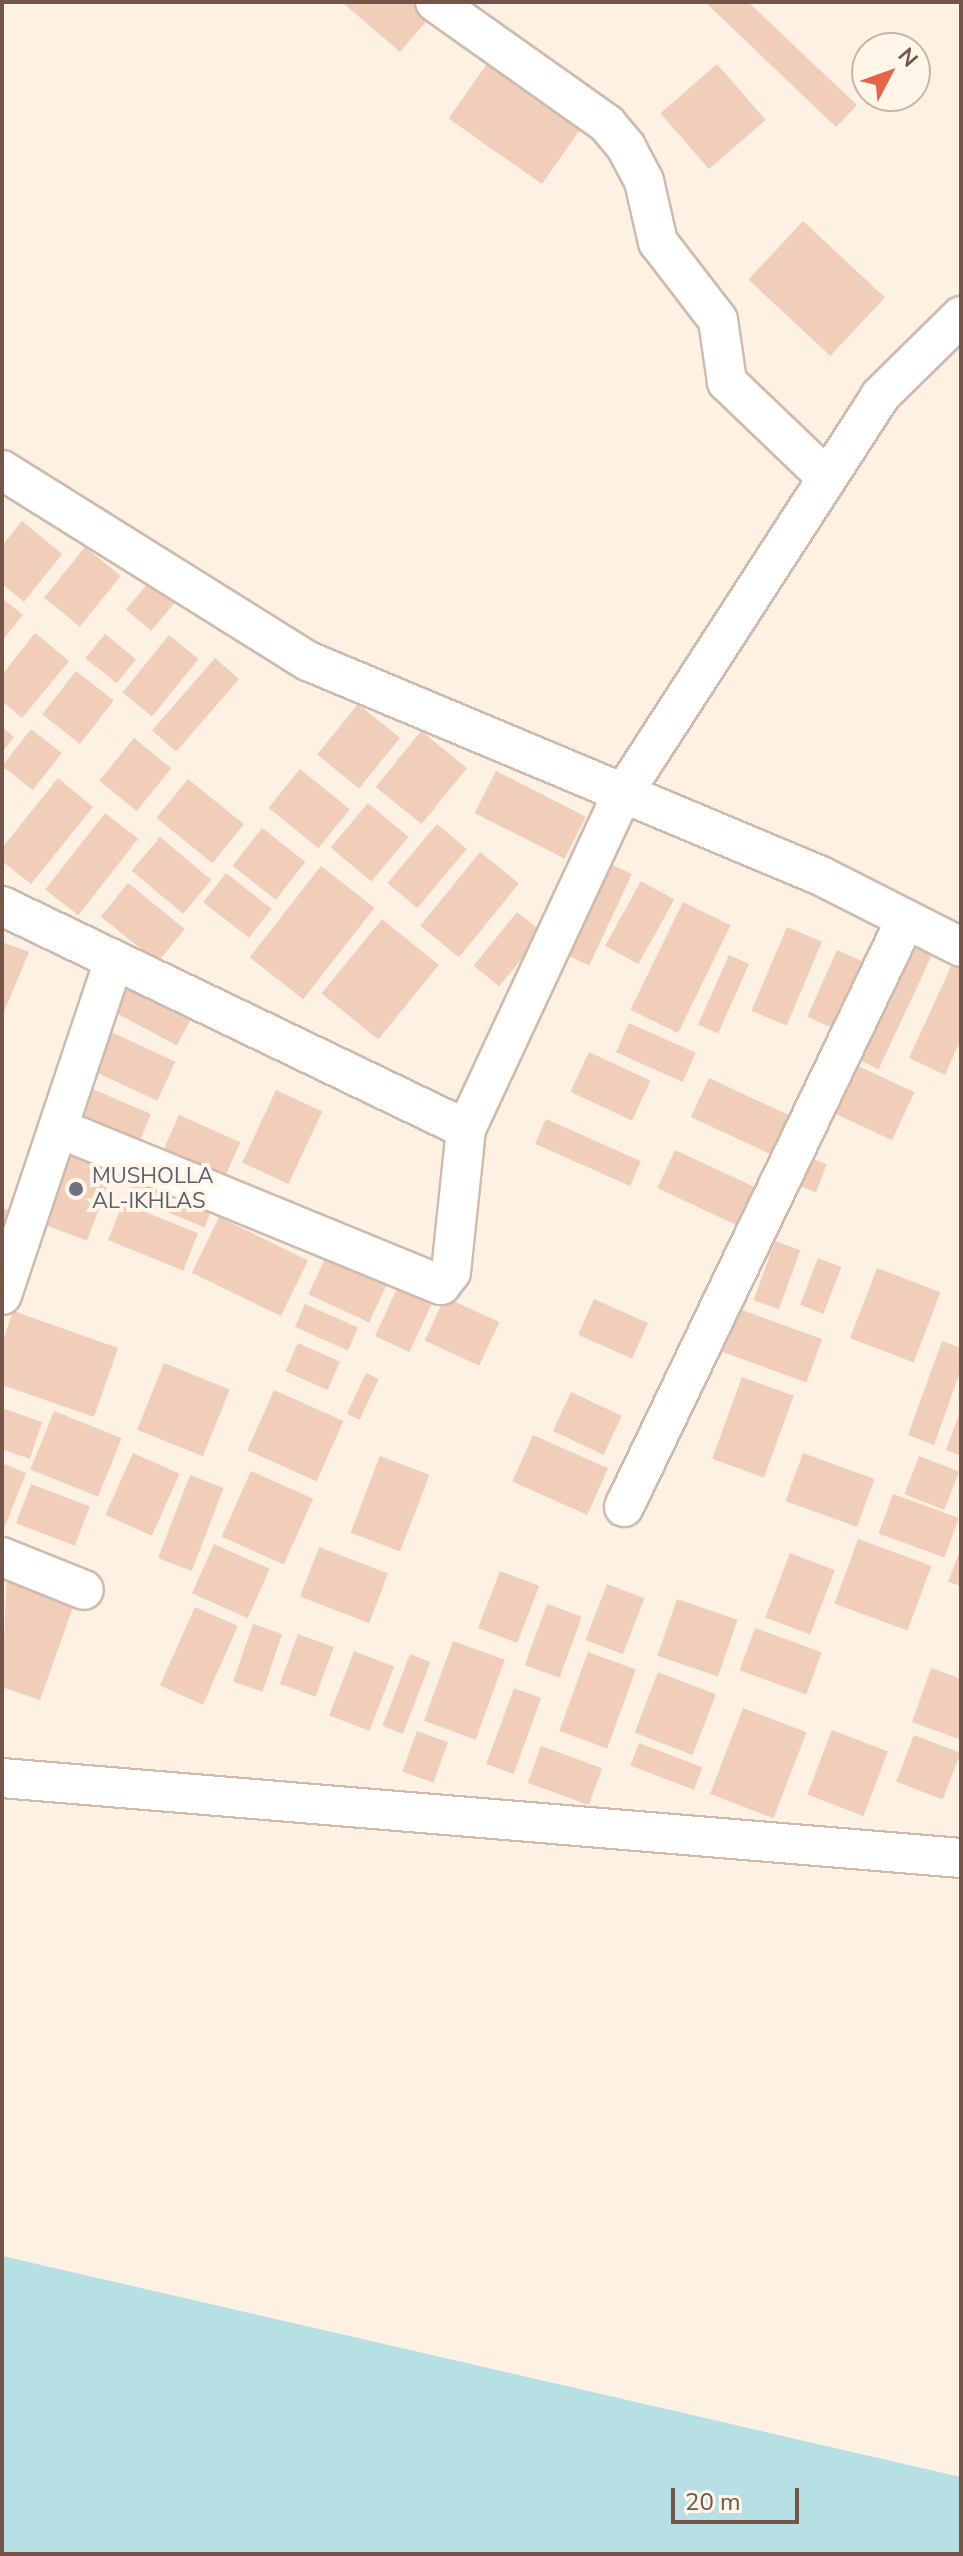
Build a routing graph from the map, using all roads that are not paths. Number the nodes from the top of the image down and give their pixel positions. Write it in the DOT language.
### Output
graph roads {
  1 [pos="435,2"];
  2 [pos="961,316"];
  3 [pos="825,476"];
  4 [pos="6,480"];
  5 [pos="621,797"];
  6 [pos="2,906"];
  7 [pos="906,919"];
  8 [pos="961,947"];
  9 [pos="114,960"];
  10 [pos="58,1128"];
  11 [pos="466,1129"];
  12 [pos="2,1295"];
  13 [pos="624,1507"];
  14 [pos="2,1557"];
  15 [pos="84,1590"];
  16 [pos="2,1778"];
  17 [pos="961,1858"];
  1 -- 3 [label="street"];
  2 -- 3 [label="street"];
  3 -- 5 [label="street"];
  4 -- 5 [label="street"];
  5 -- 7 [label="street"];
  5 -- 11 [label="street"];
  6 -- 9 [label="street"];
  7 -- 8 [label="street"];
  7 -- 13 [label="street"];
  9 -- 10 [label="street"];
  9 -- 11 [label="street"];
  10 -- 11 [label="street"];
  10 -- 12 [label="street"];
  14 -- 15 [label="street"];
  16 -- 17 [label="street"];
}
